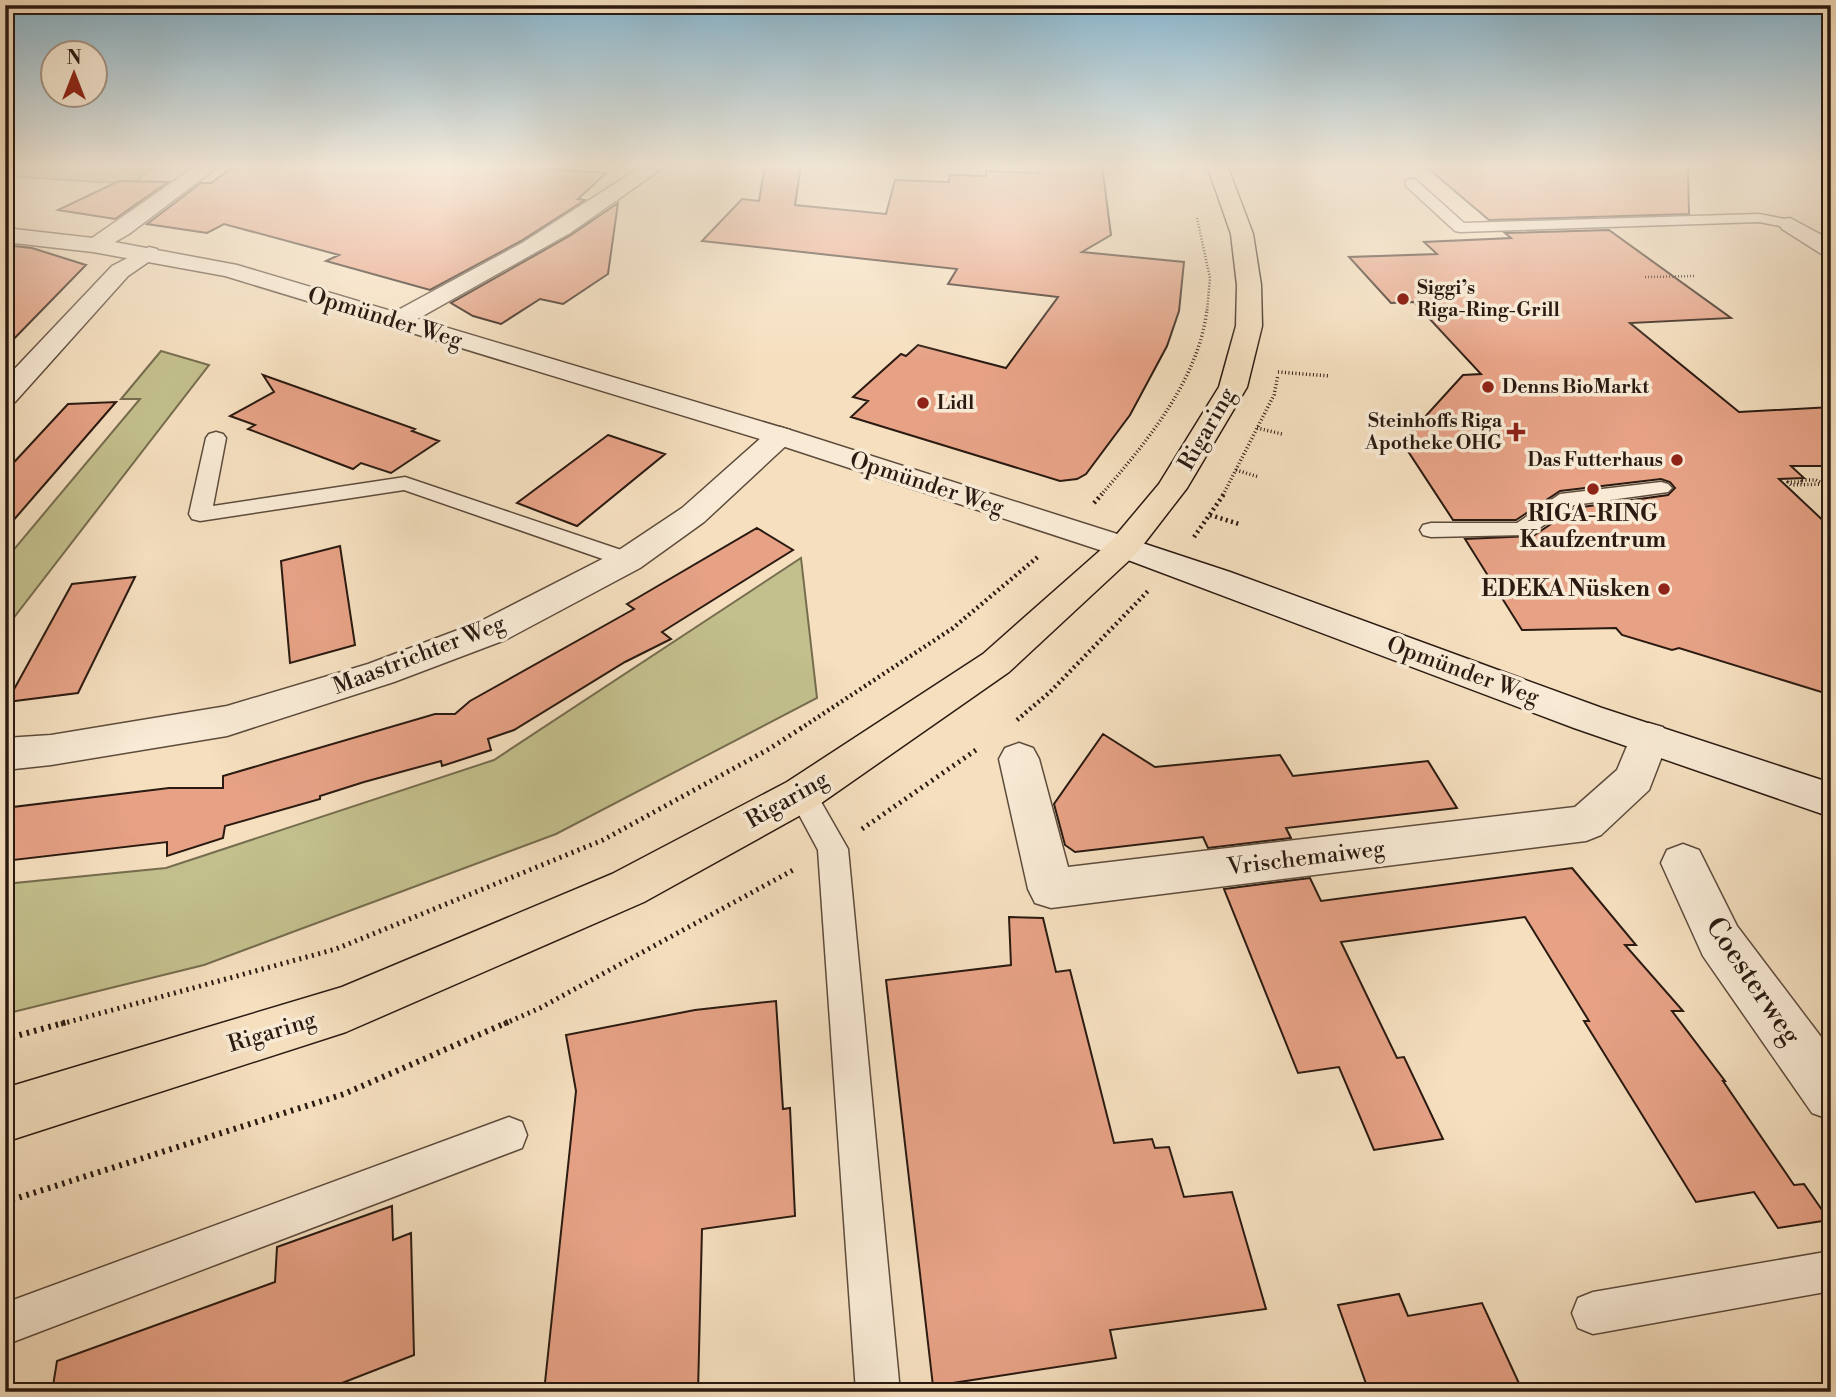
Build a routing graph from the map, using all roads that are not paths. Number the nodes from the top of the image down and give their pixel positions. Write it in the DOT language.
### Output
graph roads {
  1 [pos="119,230"];
  2 [pos="557,230"];
  3 [pos="1241,230"];
  4 [pos="1800,230"];
  5 [pos="5,235"];
  6 [pos="93,245"];
  7 [pos="1831,250"];
  8 [pos="149,254"];
  9 [pos="396,321"];
  10 [pos="5,396"];
  11 [pos="780,436"];
  12 [pos="216,438"];
  13 [pos="1661,488"];
  14 [pos="1431,530"];
  15 [pos="1124,547"];
  16 [pos="628,560"];
  17 [pos="1649,738"];
  18 [pos="1014,743"];
  19 [pos="5,754"];
  20 [pos="802,794"];
  21 [pos="1831,800"];
  22 [pos="1684,863"];
  23 [pos="1831,1094"];
  24 [pos="5,1115"];
  25 [pos="509,1135"];
  26 [pos="1831,1271"];
  27 [pos="1593,1313"];
  28 [pos="5,1324"];
  29 [pos="878,1392"];
  1 -- 6 [label="street"];
  2 -- 9 [label="street"];
  3 -- 15 [label="main road, Rigaring"];
  4 -- 7 [label="street"];
  5 -- 6 [label="street, Opmünder Weg"];
  6 -- 8 [label="street, Opmünder Weg"];
  8 -- 9 [label="street, Opmünder Weg"];
  8 -- 10 [label="street"];
  9 -- 11 [label="street, Opmünder Weg"];
  11 -- 15 [label="street, Opmünder Weg"];
  11 -- 16 [label="street, Maastrichter Weg"];
  12 -- 16 [label="lane"];
  13 -- 14 [label="lane"];
  15 -- 17 [label="street, Opmünder Weg"];
  15 -- 20 [label="main road, Rigaring"];
  16 -- 19 [label="street, Maastrichter Weg"];
  17 -- 18 [label="street, Vrischemaiweg"];
  17 -- 21 [label="street, Opmünder Weg"];
  20 -- 24 [label="main road, Rigaring"];
  20 -- 29 [label="lane"];
  22 -- 23 [label="street, Coesterweg"];
  25 -- 28 [label="lane"];
  26 -- 27 [label="lane"];
}
